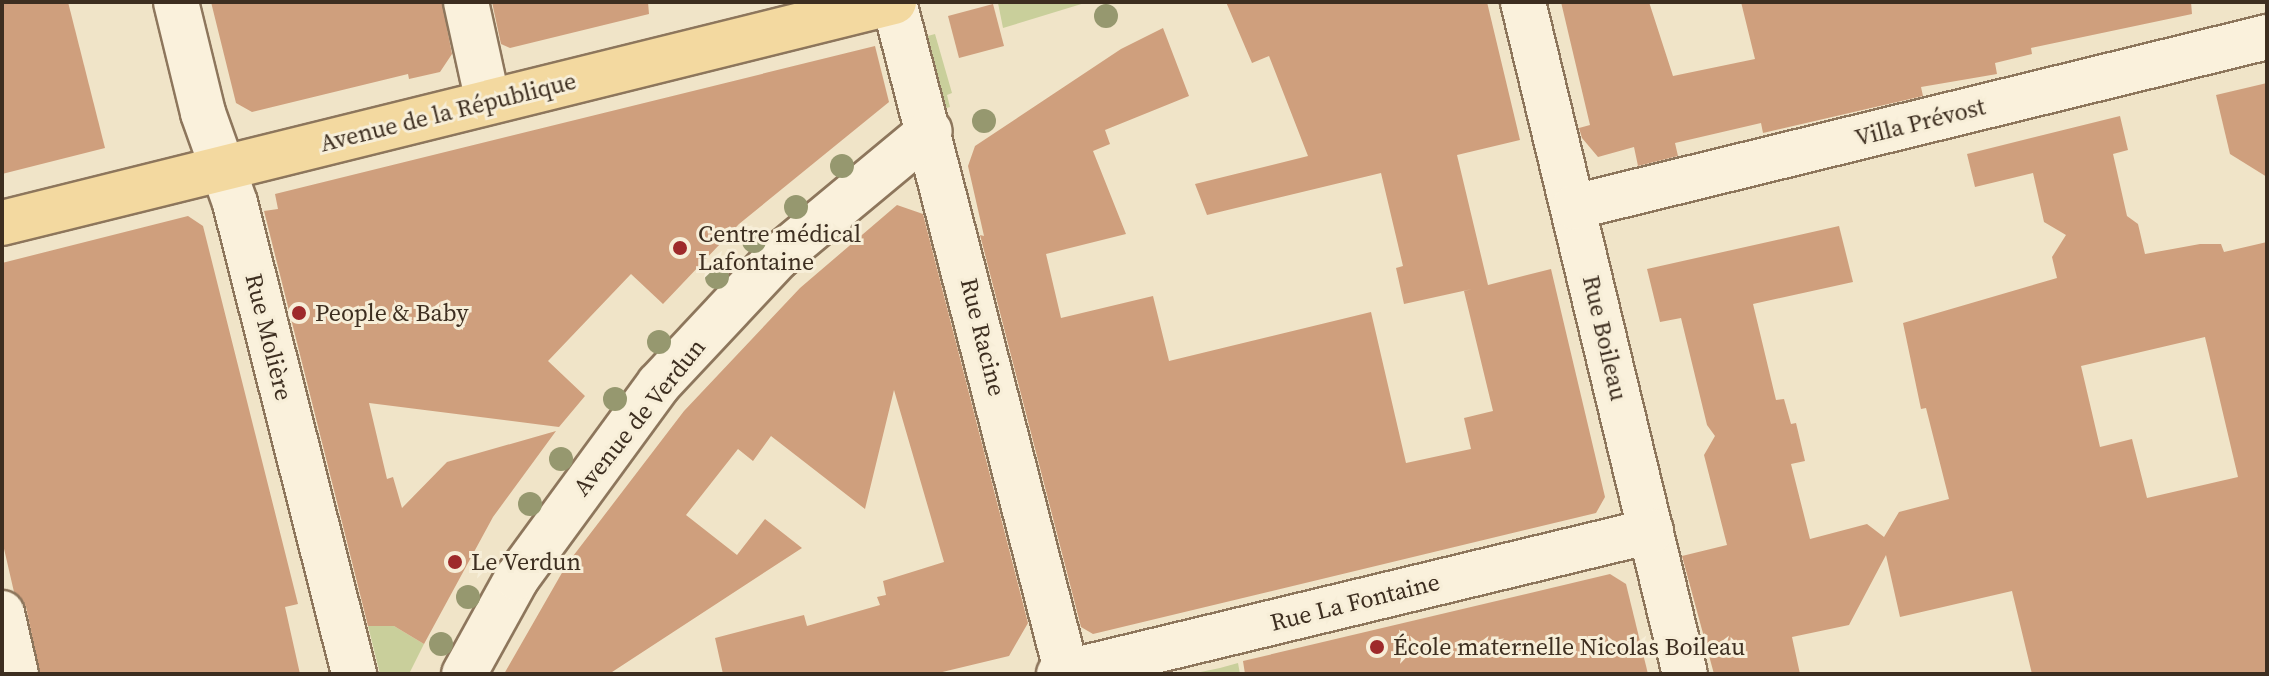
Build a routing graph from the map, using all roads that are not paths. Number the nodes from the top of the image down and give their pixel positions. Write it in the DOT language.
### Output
graph roads {
  1 [pos="176,2"];
  2 [pos="466,2"];
  3 [pos="894,2"];
  4 [pos="1523,2"];
  5 [pos="2267,37"];
  6 [pos="488,102"];
  7 [pos="930,131"];
  8 [pos="222,167"];
  9 [pos="1574,207"];
  10 [pos="2,223"];
  11 [pos="1651,531"];
  12 [pos="2,613"];
  13 [pos="1064,673"];
  14 [pos="16,674"];
  15 [pos="354,674"];
  16 [pos="464,674"];
  17 [pos="1685,674"];
  1 -- 8 [label="street, Rue Molière"];
  2 -- 6 [label="street"];
  3 -- 6 [label="main road, Avenue de la République"];
  3 -- 7 [label="street, Rue Racine"];
  4 -- 9 [label="street, Rue Boileau"];
  5 -- 9 [label="street, Villa Prévost"];
  6 -- 8 [label="main road, Avenue de la République"];
  7 -- 13 [label="street, Rue Racine"];
  7 -- 16 [label="street, Avenue de Verdun"];
  8 -- 10 [label="main road, Avenue de la République"];
  8 -- 15 [label="street, Rue Molière"];
  9 -- 11 [label="street, Rue Boileau"];
  11 -- 13 [label="street, Rue La Fontaine"];
  11 -- 17 [label="street, Rue Boileau"];
  12 -- 14 [label="street"];
}
